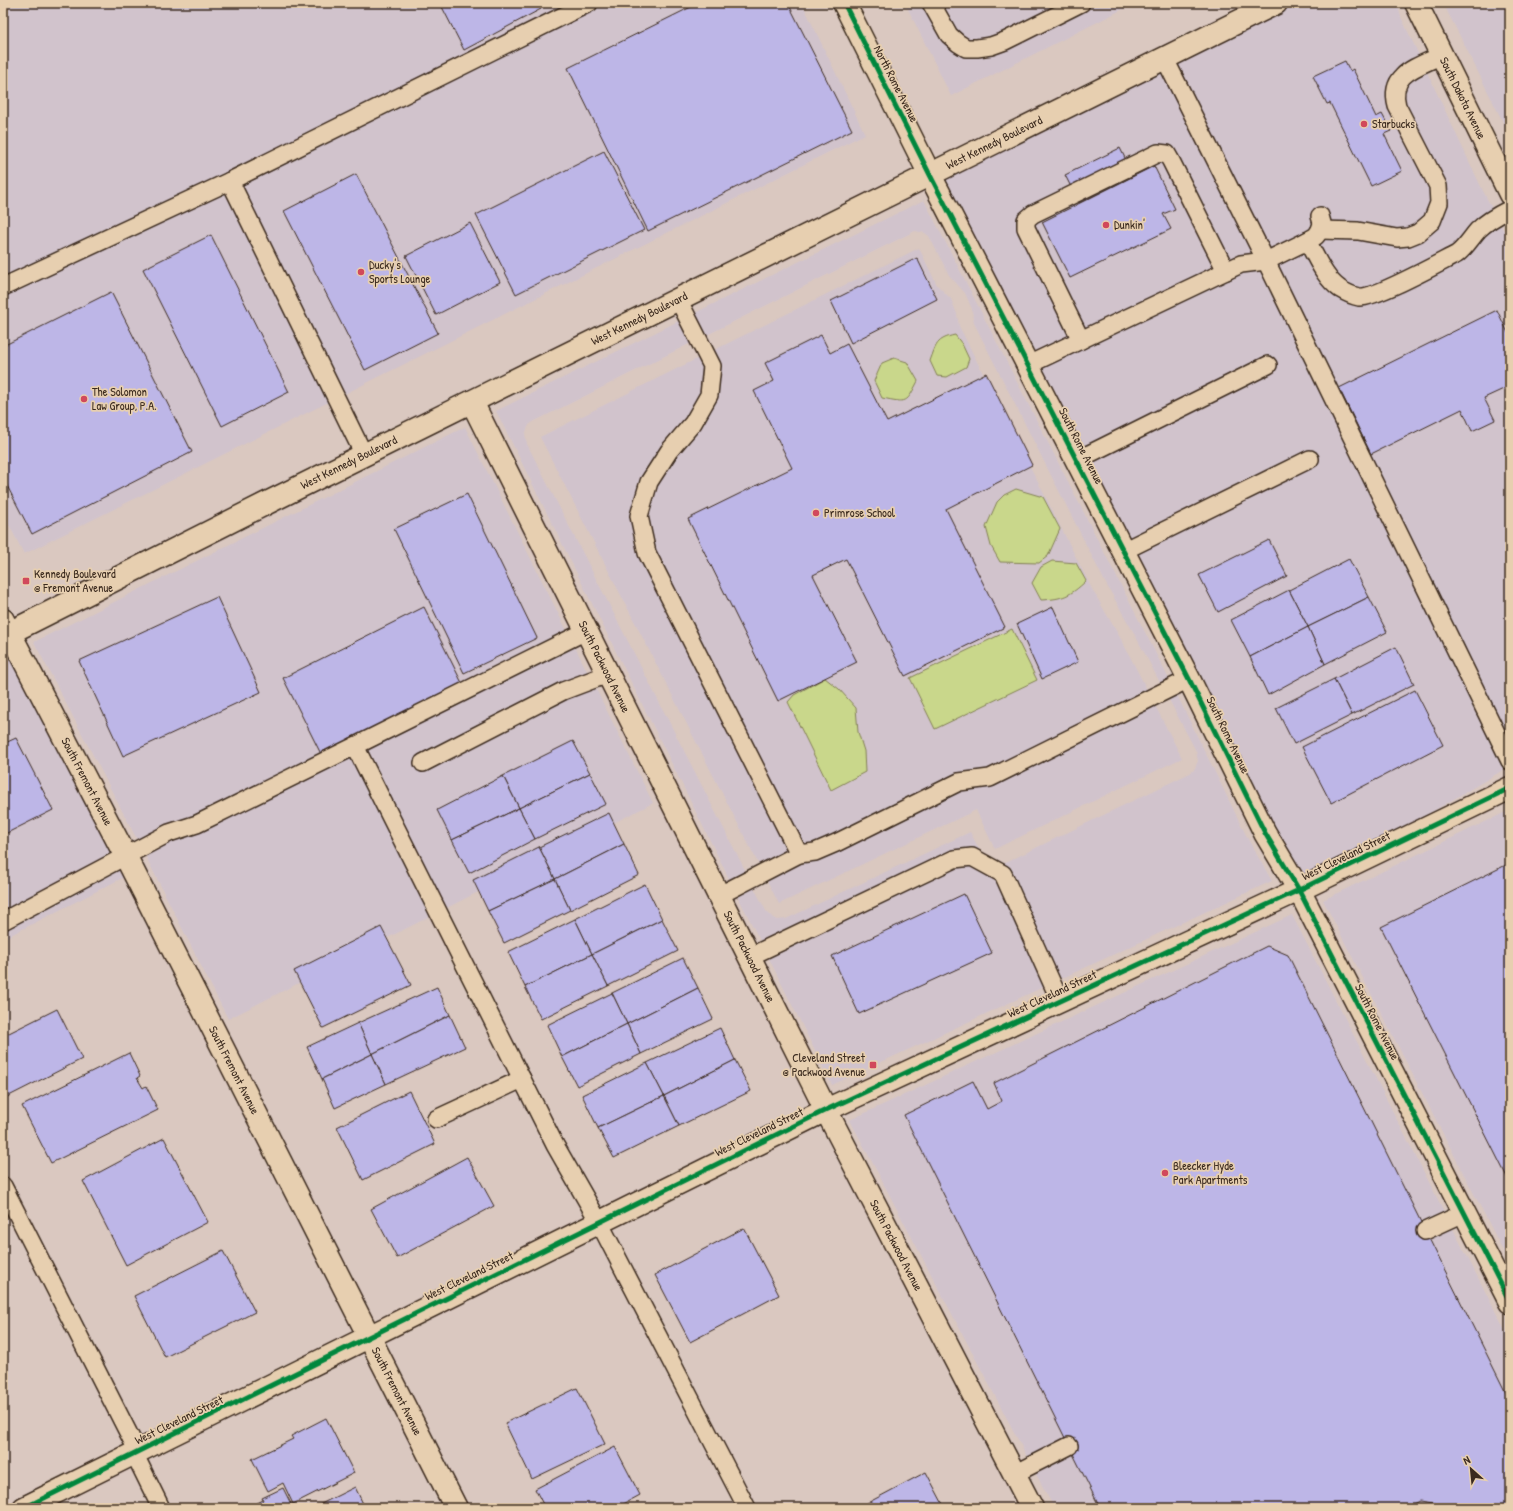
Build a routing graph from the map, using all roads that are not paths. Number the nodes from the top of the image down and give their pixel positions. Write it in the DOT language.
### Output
graph roads {
  1 [pos="589,3"];
  2 [pos="844,3"];
  3 [pos="931,3"];
  4 [pos="1081,3"];
  5 [pos="1276,3"];
  6 [pos="1416,3"];
  7 [pos="1442,55"];
  8 [pos="1164,58"];
  9 [pos="930,175"];
  10 [pos="230,181"];
  11 [pos="1510,194"];
  12 [pos="1510,209"];
  13 [pos="1316,229"];
  14 [pos="1266,261"];
  15 [pos="1226,271"];
  16 [pos="3,287"];
  17 [pos="678,299"];
  18 [pos="1081,340"];
  19 [pos="1028,365"];
  20 [pos="1268,365"];
  21 [pos="472,402"];
  22 [pos="364,455"];
  23 [pos="1310,459"];
  24 [pos="1077,460"];
  25 [pos="1123,551"];
  26 [pos="5,630"];
  27 [pos="586,631"];
  28 [pos="608,674"];
  29 [pos="1189,679"];
  30 [pos="355,746"];
  31 [pos="1510,761"];
  32 [pos="422,763"];
  33 [pos="1510,788"];
  34 [pos="799,854"];
  35 [pos="126,857"];
  36 [pos="1298,890"];
  37 [pos="718,896"];
  38 [pos="3,921"];
  39 [pos="749,958"];
  40 [pos="1060,1001"];
  41 [pos="522,1079"];
  42 [pos="826,1110"];
  43 [pos="436,1119"];
  44 [pos="3,1186"];
  45 [pos="1464,1213"];
  46 [pos="599,1222"];
  47 [pos="1425,1231"];
  48 [pos="1510,1302"];
  49 [pos="369,1337"];
  50 [pos="1069,1446"];
  51 [pos="136,1453"];
  52 [pos="1014,1474"];
  53 [pos="24,1508"];
  54 [pos="161,1508"];
  55 [pos="456,1508"];
  56 [pos="747,1508"];
  57 [pos="1032,1508"];
  1 -- 10 [label="lane"];
  2 -- 9 [label="street, North Rome Avenue"];
  3 -- 4 [label="lane"];
  5 -- 8 [label="street, West Kennedy Boulevard"];
  6 -- 7 [label="street, South Dakota Avenue"];
  7 -- 11 [label="street, South Dakota Avenue"];
  7 -- 13 [label="lane"];
  8 -- 9 [label="street, West Kennedy Boulevard"];
  8 -- 14 [label="lane"];
  9 -- 17 [label="street, West Kennedy Boulevard"];
  9 -- 19 [label="street, South Rome Avenue"];
  10 -- 16 [label="lane"];
  10 -- 22 [label="lane"];
  12 -- 13 [label="lane"];
  13 -- 14 [label="lane"];
  14 -- 15 [label="lane"];
  14 -- 31 [label="lane"];
  15 -- 18 [label="lane"];
  15 -- 18 [label="lane"];
  17 -- 21 [label="street, West Kennedy Boulevard"];
  17 -- 34 [label="lane"];
  18 -- 19 [label="lane"];
  19 -- 24 [label="street, South Rome Avenue"];
  20 -- 24 [label="lane"];
  21 -- 22 [label="street, West Kennedy Boulevard"];
  21 -- 27 [label="street, South Packwood Avenue"];
  22 -- 26 [label="street, West Kennedy Boulevard"];
  23 -- 25 [label="lane"];
  24 -- 25 [label="street, South Rome Avenue"];
  25 -- 29 [label="street, South Rome Avenue"];
  26 -- 35 [label="street, South Fremont Avenue"];
  27 -- 28 [label="street, South Packwood Avenue"];
  27 -- 30 [label="lane"];
  28 -- 32 [label="lane"];
  28 -- 37 [label="street, South Packwood Avenue"];
  29 -- 34 [label="lane"];
  29 -- 36 [label="street, South Rome Avenue"];
  30 -- 35 [label="lane"];
  30 -- 41 [label="lane"];
  33 -- 36 [label="street, West Cleveland Street"];
  34 -- 37 [label="lane"];
  35 -- 38 [label="lane"];
  35 -- 49 [label="street, South Fremont Avenue"];
  36 -- 40 [label="street, West Cleveland Street"];
  36 -- 45 [label="street, South Rome Avenue"];
  37 -- 39 [label="street, South Packwood Avenue"];
  39 -- 40 [label="lane"];
  39 -- 42 [label="street, South Packwood Avenue"];
  40 -- 42 [label="street, West Cleveland Street"];
  41 -- 43 [label="lane"];
  41 -- 46 [label="lane"];
  42 -- 46 [label="street, West Cleveland Street"];
  42 -- 52 [label="street, South Packwood Avenue"];
  44 -- 51 [label="lane"];
  45 -- 47 [label="lane"];
  45 -- 48 [label="street, South Rome Avenue"];
  46 -- 49 [label="street, West Cleveland Street"];
  46 -- 56 [label="lane"];
  49 -- 51 [label="street, West Cleveland Street"];
  49 -- 55 [label="street, South Fremont Avenue"];
  50 -- 52 [label="lane"];
  51 -- 53 [label="street, West Cleveland Street"];
  51 -- 54 [label="lane"];
  52 -- 57 [label="street, South Packwood Avenue"];
}
